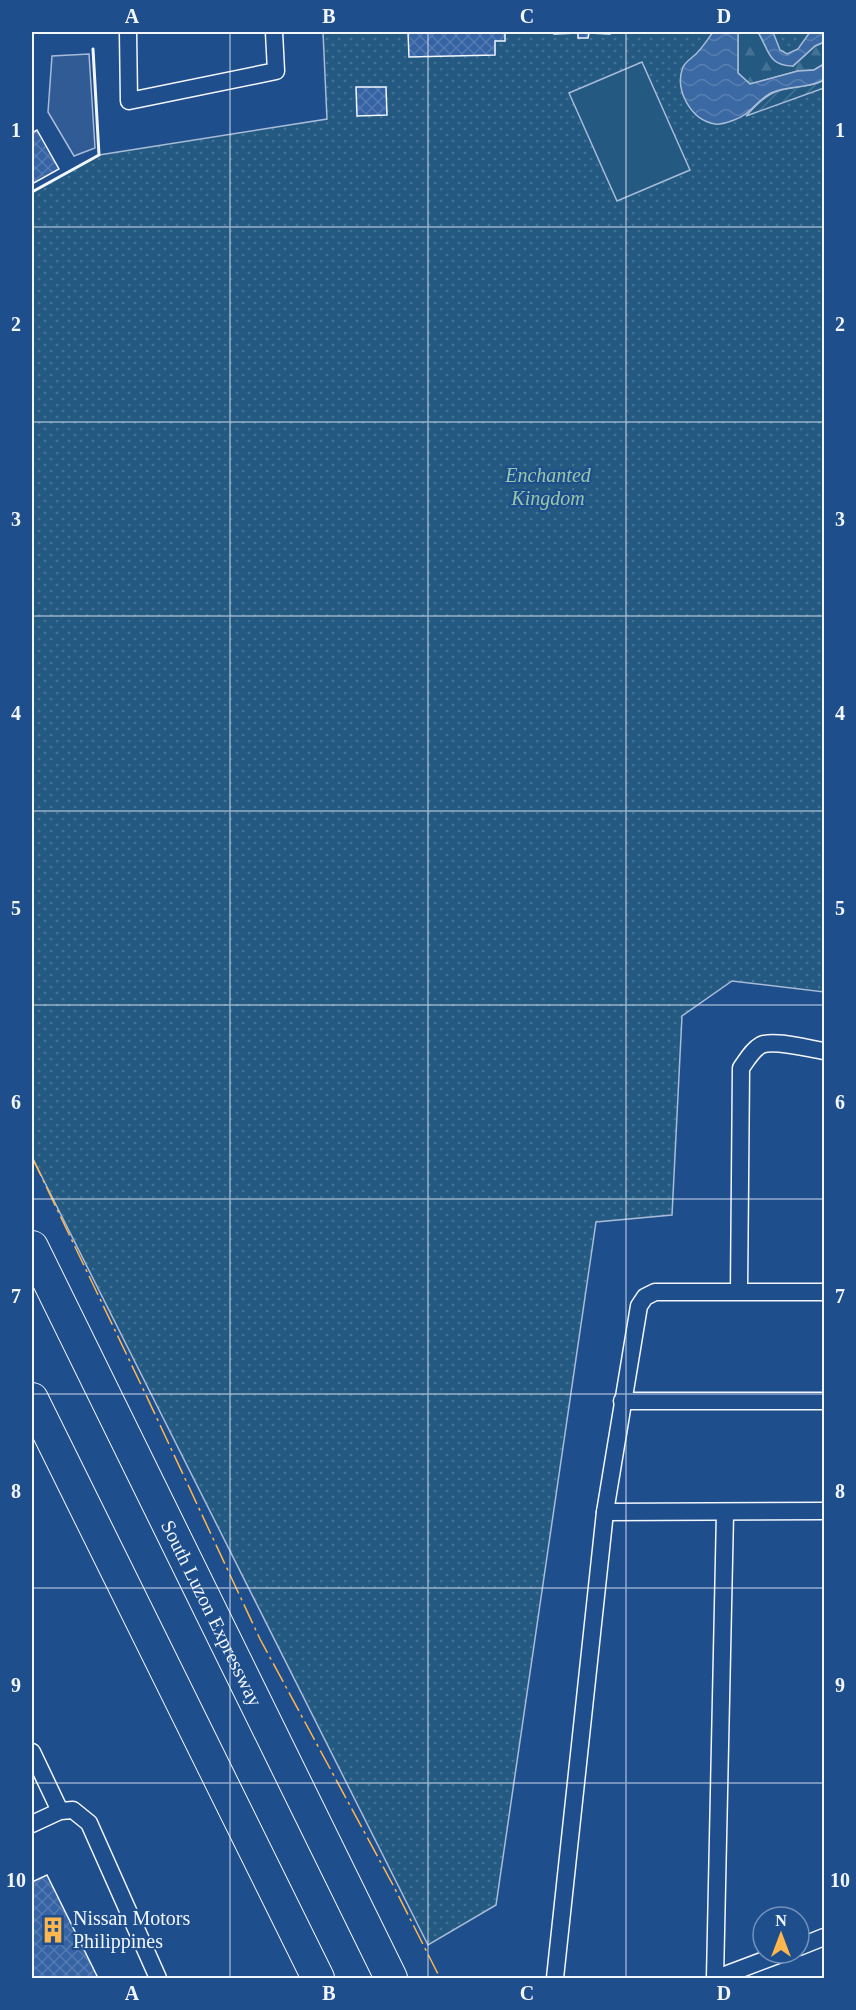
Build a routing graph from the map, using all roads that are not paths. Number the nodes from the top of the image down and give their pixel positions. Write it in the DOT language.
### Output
graph roads {
  1 [pos="128,32"];
  2 [pos="274,32"];
  3 [pos="825,1051"];
  4 [pos="32,1247"];
  5 [pos="739,1291"];
  6 [pos="825,1292"];
  7 [pos="32,1399"];
  8 [pos="622,1401"];
  9 [pos="825,1401"];
  10 [pos="825,1511"];
  11 [pos="605,1512"];
  12 [pos="725,1513"];
  13 [pos="32,1752"];
  14 [pos="60,1810"];
  15 [pos="32,1824"];
  16 [pos="751,1965"];
  17 [pos="158,1978"];
  18 [pos="318,1978"];
  19 [pos="391,1978"];
  20 [pos="555,1978"];
  21 [pos="716,1978"];
  1 -- 2 [label="street"];
  3 -- 5 [label="street"];
  4 -- 19 [label="highway, South Luzon Expressway"];
  5 -- 6 [label="street"];
  5 -- 8 [label="street"];
  7 -- 18 [label="highway"];
  8 -- 9 [label="street"];
  8 -- 11 [label="street"];
  10 -- 12 [label="street"];
  11 -- 12 [label="street"];
  11 -- 20 [label="street"];
  12 -- 21 [label="street"];
  13 -- 14 [label="street"];
  14 -- 15 [label="street"];
  14 -- 17 [label="street"];
  16 -- 21 [label="street"];
}
